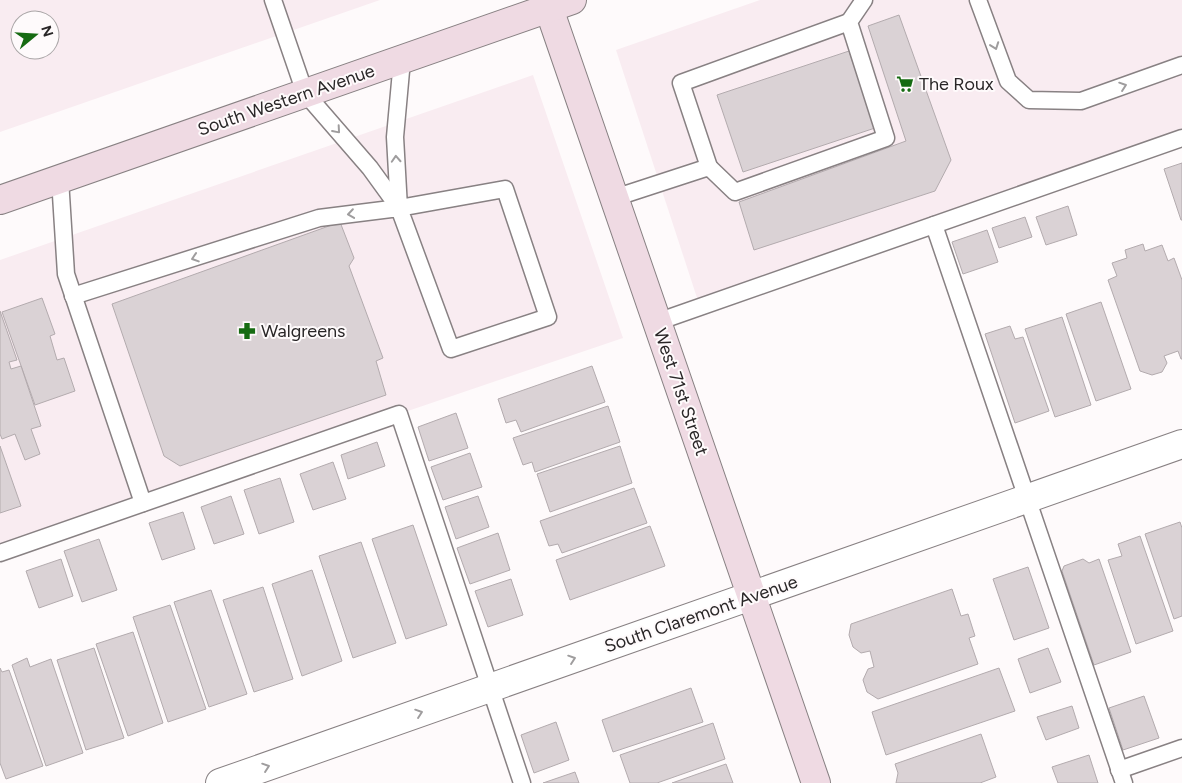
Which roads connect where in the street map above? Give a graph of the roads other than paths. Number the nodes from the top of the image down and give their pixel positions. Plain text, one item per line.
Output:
1 (273, 0) edge
2 (864, 0) edge
3 (978, 0) edge
4 (555, 3) edge
5 (849, 22) junction
6 (402, 60) junction
7 (1182, 65) edge
8 (305, 93) junction
9 (1182, 138) edge
10 (709, 167) junction
11 (60, 179) junction
12 (614, 198) junction
13 (0, 200) edge
14 (399, 208) junction
15 (934, 225) junction
16 (73, 296) junction
17 (656, 322) junction
18 (1182, 444) edge
19 (1027, 498) junction
20 (143, 503) junction
21 (0, 553) edge
22 (752, 596) junction
23 (490, 688) junction
24 (1182, 748) edge
25 (1122, 776) edge
26 (220, 783) edge
27 (522, 783) edge
28 (816, 783) edge

1 - 8 lane
2 - 5 lane
3 -> 7 lane
4 - 6 main road, South Western Avenue
4 - 12 main road, West 71st Street
5 - 10 lane
5 - 10 lane
6 - 8 main road, South Western Avenue
14 -> 6 lane
8 - 11 main road, South Western Avenue
8 -> 14 lane
9 - 15 lane
10 - 12 lane
11 - 13 main road, South Western Avenue
11 - 16 lane
12 - 17 main road, West 71st Street
14 - 14 lane
14 -> 16 lane
15 - 17 lane
15 - 19 lane
16 - 20 lane
17 - 22 main road, West 71st Street
18 - 19 street, South Claremont Avenue
19 - 22 street, South Claremont Avenue
19 - 25 lane
20 - 21 lane
20 - 23 lane
23 -> 22 street, South Claremont Avenue
22 - 28 main road, West 71st Street
26 -> 23 street, South Claremont Avenue
23 - 27 lane
24 - 25 lane

